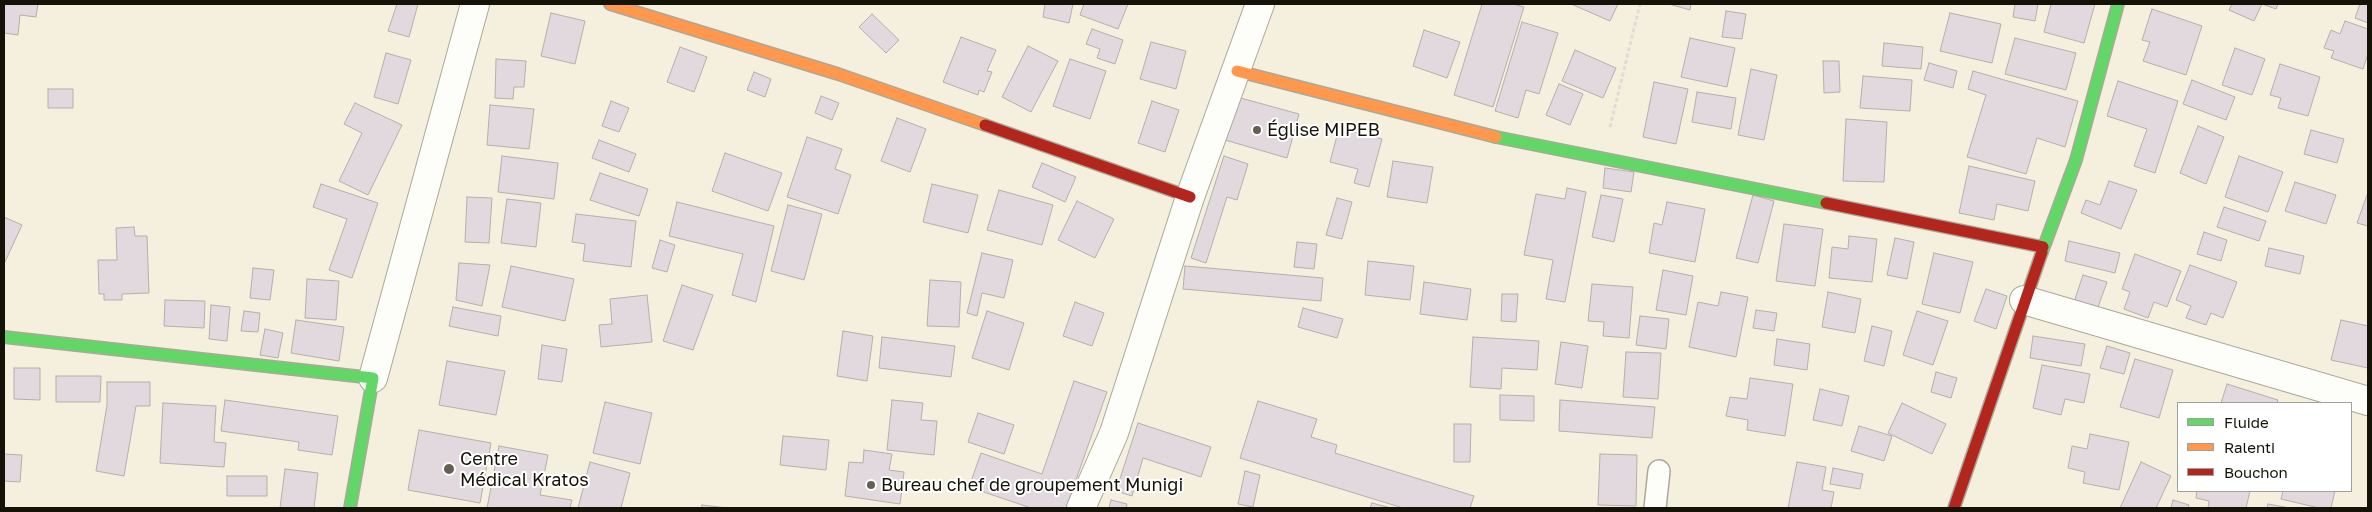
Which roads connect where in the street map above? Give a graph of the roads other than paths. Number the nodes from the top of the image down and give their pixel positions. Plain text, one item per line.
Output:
1 (475, 4) edge
2 (610, 4) edge
3 (1260, 4) edge
4 (2118, 4) edge
5 (1237, 71) junction
6 (1190, 197) junction
7 (2043, 247) junction
8 (2024, 300) junction
9 (4, 337) edge
10 (373, 378) junction
11 (2368, 401) edge
12 (1659, 471) dead end
13 (350, 508) edge
14 (1081, 508) edge
15 (1655, 508) edge
16 (1954, 508) edge

1 - 10 street
2 - 6 street
3 - 5 street
4 - 7 street
5 - 6 street
5 - 7 street
6 - 14 street
7 - 8 street
8 - 11 street
8 - 16 street
9 - 10 street
10 - 13 street
12 - 15 lane

